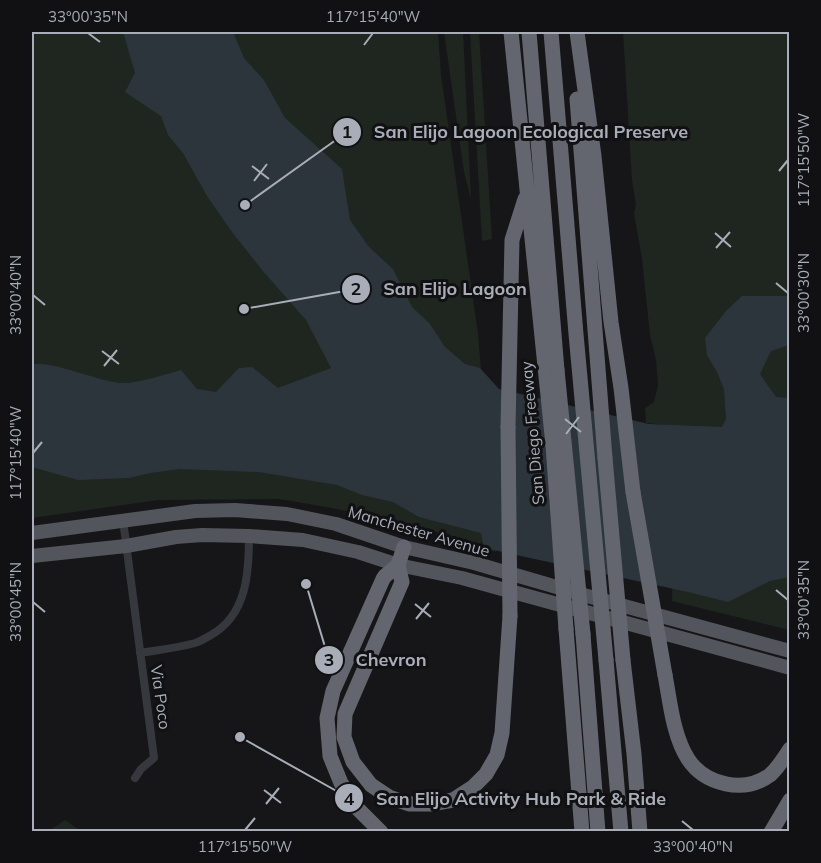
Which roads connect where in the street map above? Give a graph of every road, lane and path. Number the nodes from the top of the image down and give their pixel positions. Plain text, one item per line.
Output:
1 (511, 32) edge
2 (529, 32) edge
3 (551, 32) edge
4 (571, 32) edge
5 (578, 32) edge
6 (526, 193) junction
7 (551, 369) junction
8 (123, 520) junction
9 (32, 533) edge
10 (249, 536) junction
11 (126, 546) junction
12 (404, 547) junction
13 (32, 556) edge
14 (398, 565) junction
15 (789, 651) edge
16 (140, 653) junction
17 (789, 668) edge
18 (789, 749) edge
19 (135, 778) dead end
20 (789, 800) edge
21 (381, 831) edge
22 (582, 831) edge
23 (598, 831) edge
24 (621, 831) edge
25 (640, 831) edge
26 (771, 831) edge

1 - 6 highway, San Diego Freeway
2 - 7 highway
3 - 24 highway, bridge
4 - 25 highway, bridge
5 - 18 highway, bridge
6 - 7 highway, San Diego Freeway
6 - 14 highway, bridge
7 - 22 highway, San Diego Freeway, bridge
7 - 23 highway, bridge
8 - 9 main road, Manchester Avenue
8 - 11 street
8 - 12 main road, Manchester Avenue
10 - 11 main road, Manchester Avenue
10 - 14 main road, Manchester Avenue
10 - 16 street, Via Poco
11 - 13 main road, Manchester Avenue
11 - 16 street
12 - 14 highway
12 - 15 main road, Manchester Avenue
14 - 17 main road, Manchester Avenue
14 - 21 highway
16 - 19 street, Via Poco
20 - 26 highway

